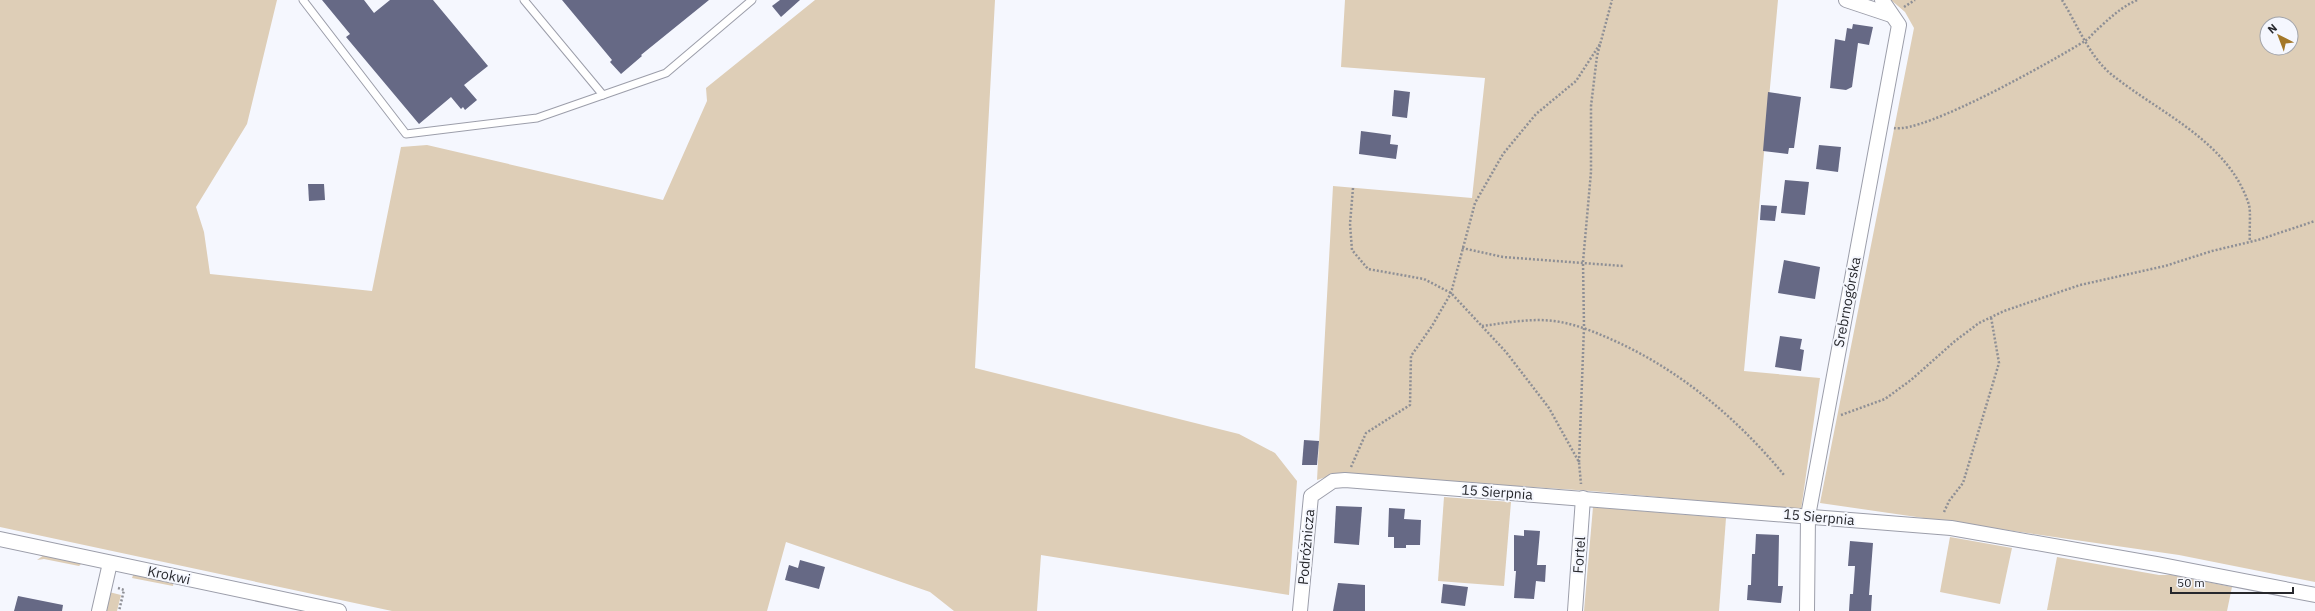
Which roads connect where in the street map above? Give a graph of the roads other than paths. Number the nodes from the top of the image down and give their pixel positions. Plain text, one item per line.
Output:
1 (303, 0) edge
2 (524, 0) edge
3 (752, 0) edge
4 (1846, 0) edge
5 (1882, 0) edge
6 (1892, 15) junction
7 (603, 95) junction
8 (1321, 488) joint
9 (1583, 498) junction
10 (1808, 516) junction
11 (0, 539) edge
12 (110, 563) junction
13 (2315, 595) edge
14 (99, 611) edge
15 (339, 611) edge
16 (1300, 611) edge
17 (1575, 611) edge
18 (1807, 611) edge

1 - 7 lane
2 - 7 lane
3 - 7 lane
4 - 6 street
5 - 6 street, Srebrnogórska
6 - 10 street, Srebrnogórska
8 - 9 street, 15 Sierpnia
8 - 16 street, Podróżnicza
9 - 10 street, 15 Sierpnia
9 - 17 street, Fortel
10 - 13 street, 15 Sierpnia
10 - 18 street, Srebrnogórska
11 - 12 street, Krokwi
12 - 14 street
12 - 15 street, Krokwi

